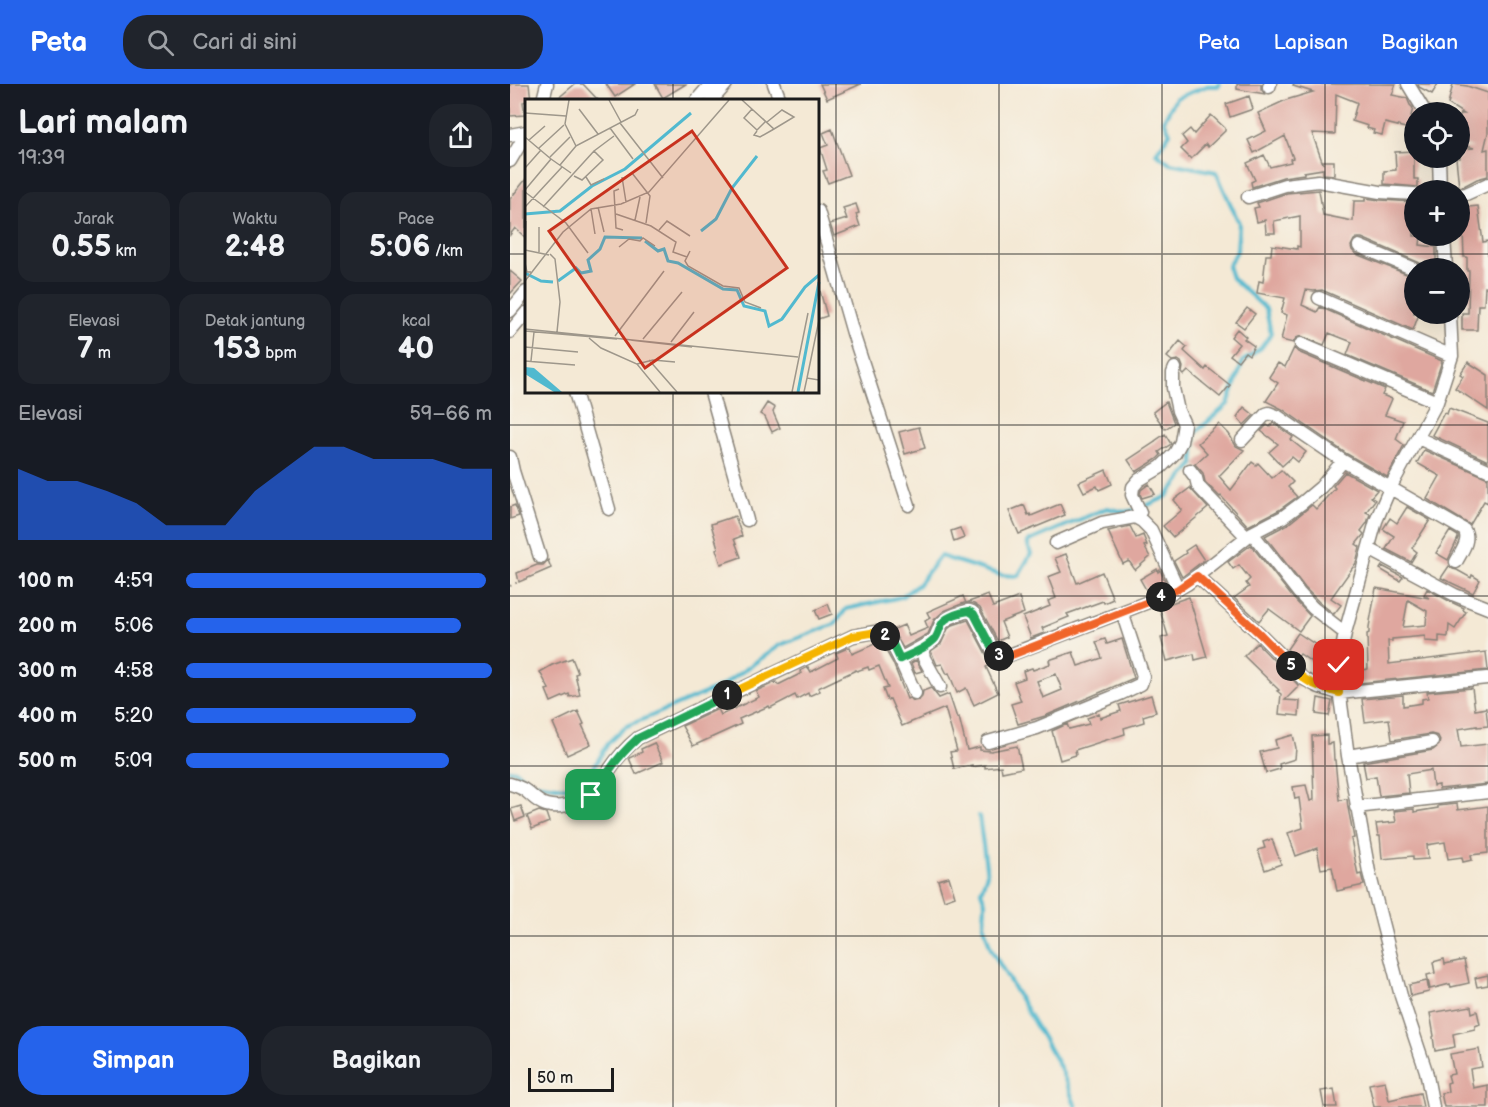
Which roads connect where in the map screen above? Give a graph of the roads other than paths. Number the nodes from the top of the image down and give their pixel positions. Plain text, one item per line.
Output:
1 (547, 84) edge
2 (711, 84) edge
3 (726, 84) edge
4 (774, 84) edge
5 (1408, 84) edge
6 (543, 99) edge
7 (698, 99) edge
8 (713, 99) edge
9 (780, 99) edge
10 (1419, 102) edge
11 (525, 133) edge
12 (510, 135) edge
13 (525, 135) edge
14 (510, 161) edge
15 (1488, 184) edge
16 (1470, 192) edge
17 (1404, 193) edge
18 (1248, 198) dead end
19 (819, 215) edge
20 (1359, 246) dead end
21 (1404, 265) edge
22 (525, 293) edge
23 (1318, 298) dead end
24 (510, 311) edge
25 (525, 314) edge
26 (1450, 324) edge
27 (510, 332) edge
28 (1301, 344) dead end
29 (1452, 356) junction
30 (1175, 368) dead end
31 (575, 393) edge
32 (711, 393) edge
33 (1437, 402) junction
34 (1418, 438) junction
35 (1242, 440) dead end
36 (510, 457) edge
37 (1343, 461) junction
38 (1190, 470) dead end
39 (1488, 470) edge
40 (1390, 488) junction
41 (909, 506) dead end
42 (609, 509) dead end
43 (1137, 514) junction
44 (747, 520) dead end
45 (1249, 535) junction
46 (1056, 543) dead end
47 (1369, 549) junction
48 (540, 557) dead end
49 (1456, 562) dead end
50 (1197, 576) junction
51 (1178, 589) junction
52 (1488, 608) edge
53 (1122, 612) junction
54 (1345, 633) junction
55 (922, 648) junction
56 (900, 659) junction
57 (1487, 678) edge
58 (940, 687) dead end
59 (915, 693) dead end
60 (1339, 693) junction
61 (1432, 741) dead end
62 (988, 742) dead end
63 (1348, 756) junction
64 (510, 784) edge
65 (1488, 792) edge
66 (1356, 807) junction
67 (1433, 1107) edge

1 - 6 street
2 - 7 street
3 - 8 street
4 - 9 street
5 - 10 street
11 - 12 street
13 - 14 street
15 - 16 street
17 - 18 street
19 - 41 street
20 - 21 street
22 - 24 street
23 - 29 street
25 - 27 street
26 - 29 street
28 - 33 street
29 - 33 street
30 - 43 street
31 - 42 street
32 - 44 street
33 - 34 street
34 - 39 street
34 - 40 street
35 - 37 street
36 - 48 street
37 - 40 street
37 - 45 street
38 - 45 street
40 - 47 street
40 - 49 street
43 - 46 street
43 - 51 street
45 - 50 street
45 - 54 street
47 - 52 street
47 - 54 street
50 - 51 street
50 - 60 street
51 - 53 street
53 - 55 street
53 - 62 street
54 - 60 street
55 - 56 street
55 - 58 street
56 - 59 street
56 - 64 street
57 - 60 street
60 - 63 street
61 - 63 street
63 - 66 street
65 - 66 street
66 - 67 street

